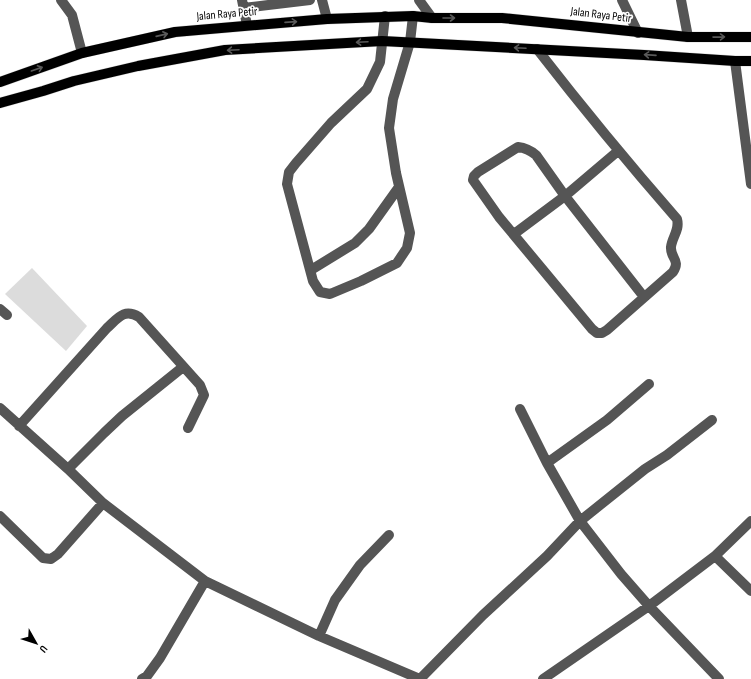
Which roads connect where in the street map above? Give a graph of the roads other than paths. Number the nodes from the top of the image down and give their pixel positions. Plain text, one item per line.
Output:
1 (61, 0) edge
2 (310, 0) edge
3 (322, 0) edge
4 (419, 0) edge
5 (622, 0) edge
6 (681, 0) edge
7 (243, 4) edge
8 (385, 16) junction
9 (413, 16) junction
10 (432, 18) junction
11 (327, 19) junction
12 (247, 25) junction
13 (638, 33) junction
14 (751, 36) edge
15 (688, 37) junction
16 (382, 41) junction
17 (410, 42) junction
18 (537, 49) junction
19 (82, 54) junction
20 (736, 61) junction
21 (751, 61) edge
22 (0, 82) edge
23 (0, 103) edge
24 (618, 152) junction
25 (751, 184) edge
26 (399, 187) junction
27 (565, 196) junction
28 (514, 234) junction
29 (311, 270) junction
30 (644, 297) junction
31 (183, 367) junction
32 (650, 384) dead end
33 (0, 408) edge
34 (520, 409) dead end
35 (712, 420) dead end
36 (19, 426) junction
37 (188, 428) dead end
38 (547, 463) junction
39 (68, 470) junction
40 (103, 503) junction
41 (0, 516) edge
42 (580, 521) junction
43 (751, 521) edge
44 (390, 535) dead end
45 (715, 556) junction
46 (205, 581) junction
47 (751, 591) edge
48 (649, 606) junction
49 (319, 636) junction
50 (142, 679) edge
51 (421, 679) edge
52 (544, 679) edge
53 (719, 679) edge

1 - 19 street
2 - 7 street
3 - 11 street
4 - 10 street
5 - 13 street
6 - 15 street
7 - 12 street
8 - 9 main road, Jalan Raya Petir
8 - 11 main road, Jalan Raya Petir
8 - 16 street
9 - 10 main road, Jalan Raya Petir
9 - 17 street
10 -> 13 main road, Jalan Raya Petir
12 -> 11 main road, Jalan Raya Petir
19 -> 12 main road, Jalan Raya Petir
13 - 15 main road, Jalan Raya Petir
15 -> 14 main road, Jalan Raya Petir
16 - 17 main road
16 -> 23 main road
16 - 29 street
18 -> 17 main road
17 - 26 street
20 -> 18 main road
18 - 24 street
22 -> 19 main road, Jalan Raya Petir
20 - 21 main road
20 - 25 street
24 - 27 street
24 - 30 street
26 - 29 street
26 - 29 street
27 - 28 street
27 - 28 street
27 - 30 street
28 - 30 street
31 - 36 street
31 - 37 street
31 - 39 street
32 - 38 street
33 - 36 street
34 - 38 street
35 - 42 street
36 - 39 street
38 - 42 street
39 - 40 street
40 - 41 street
40 - 46 street
42 - 48 street
42 - 51 street
43 - 45 street
44 - 49 street
45 - 47 street
45 - 48 street
46 - 49 street
46 - 50 street
48 - 52 street
48 - 53 street
49 - 51 street

